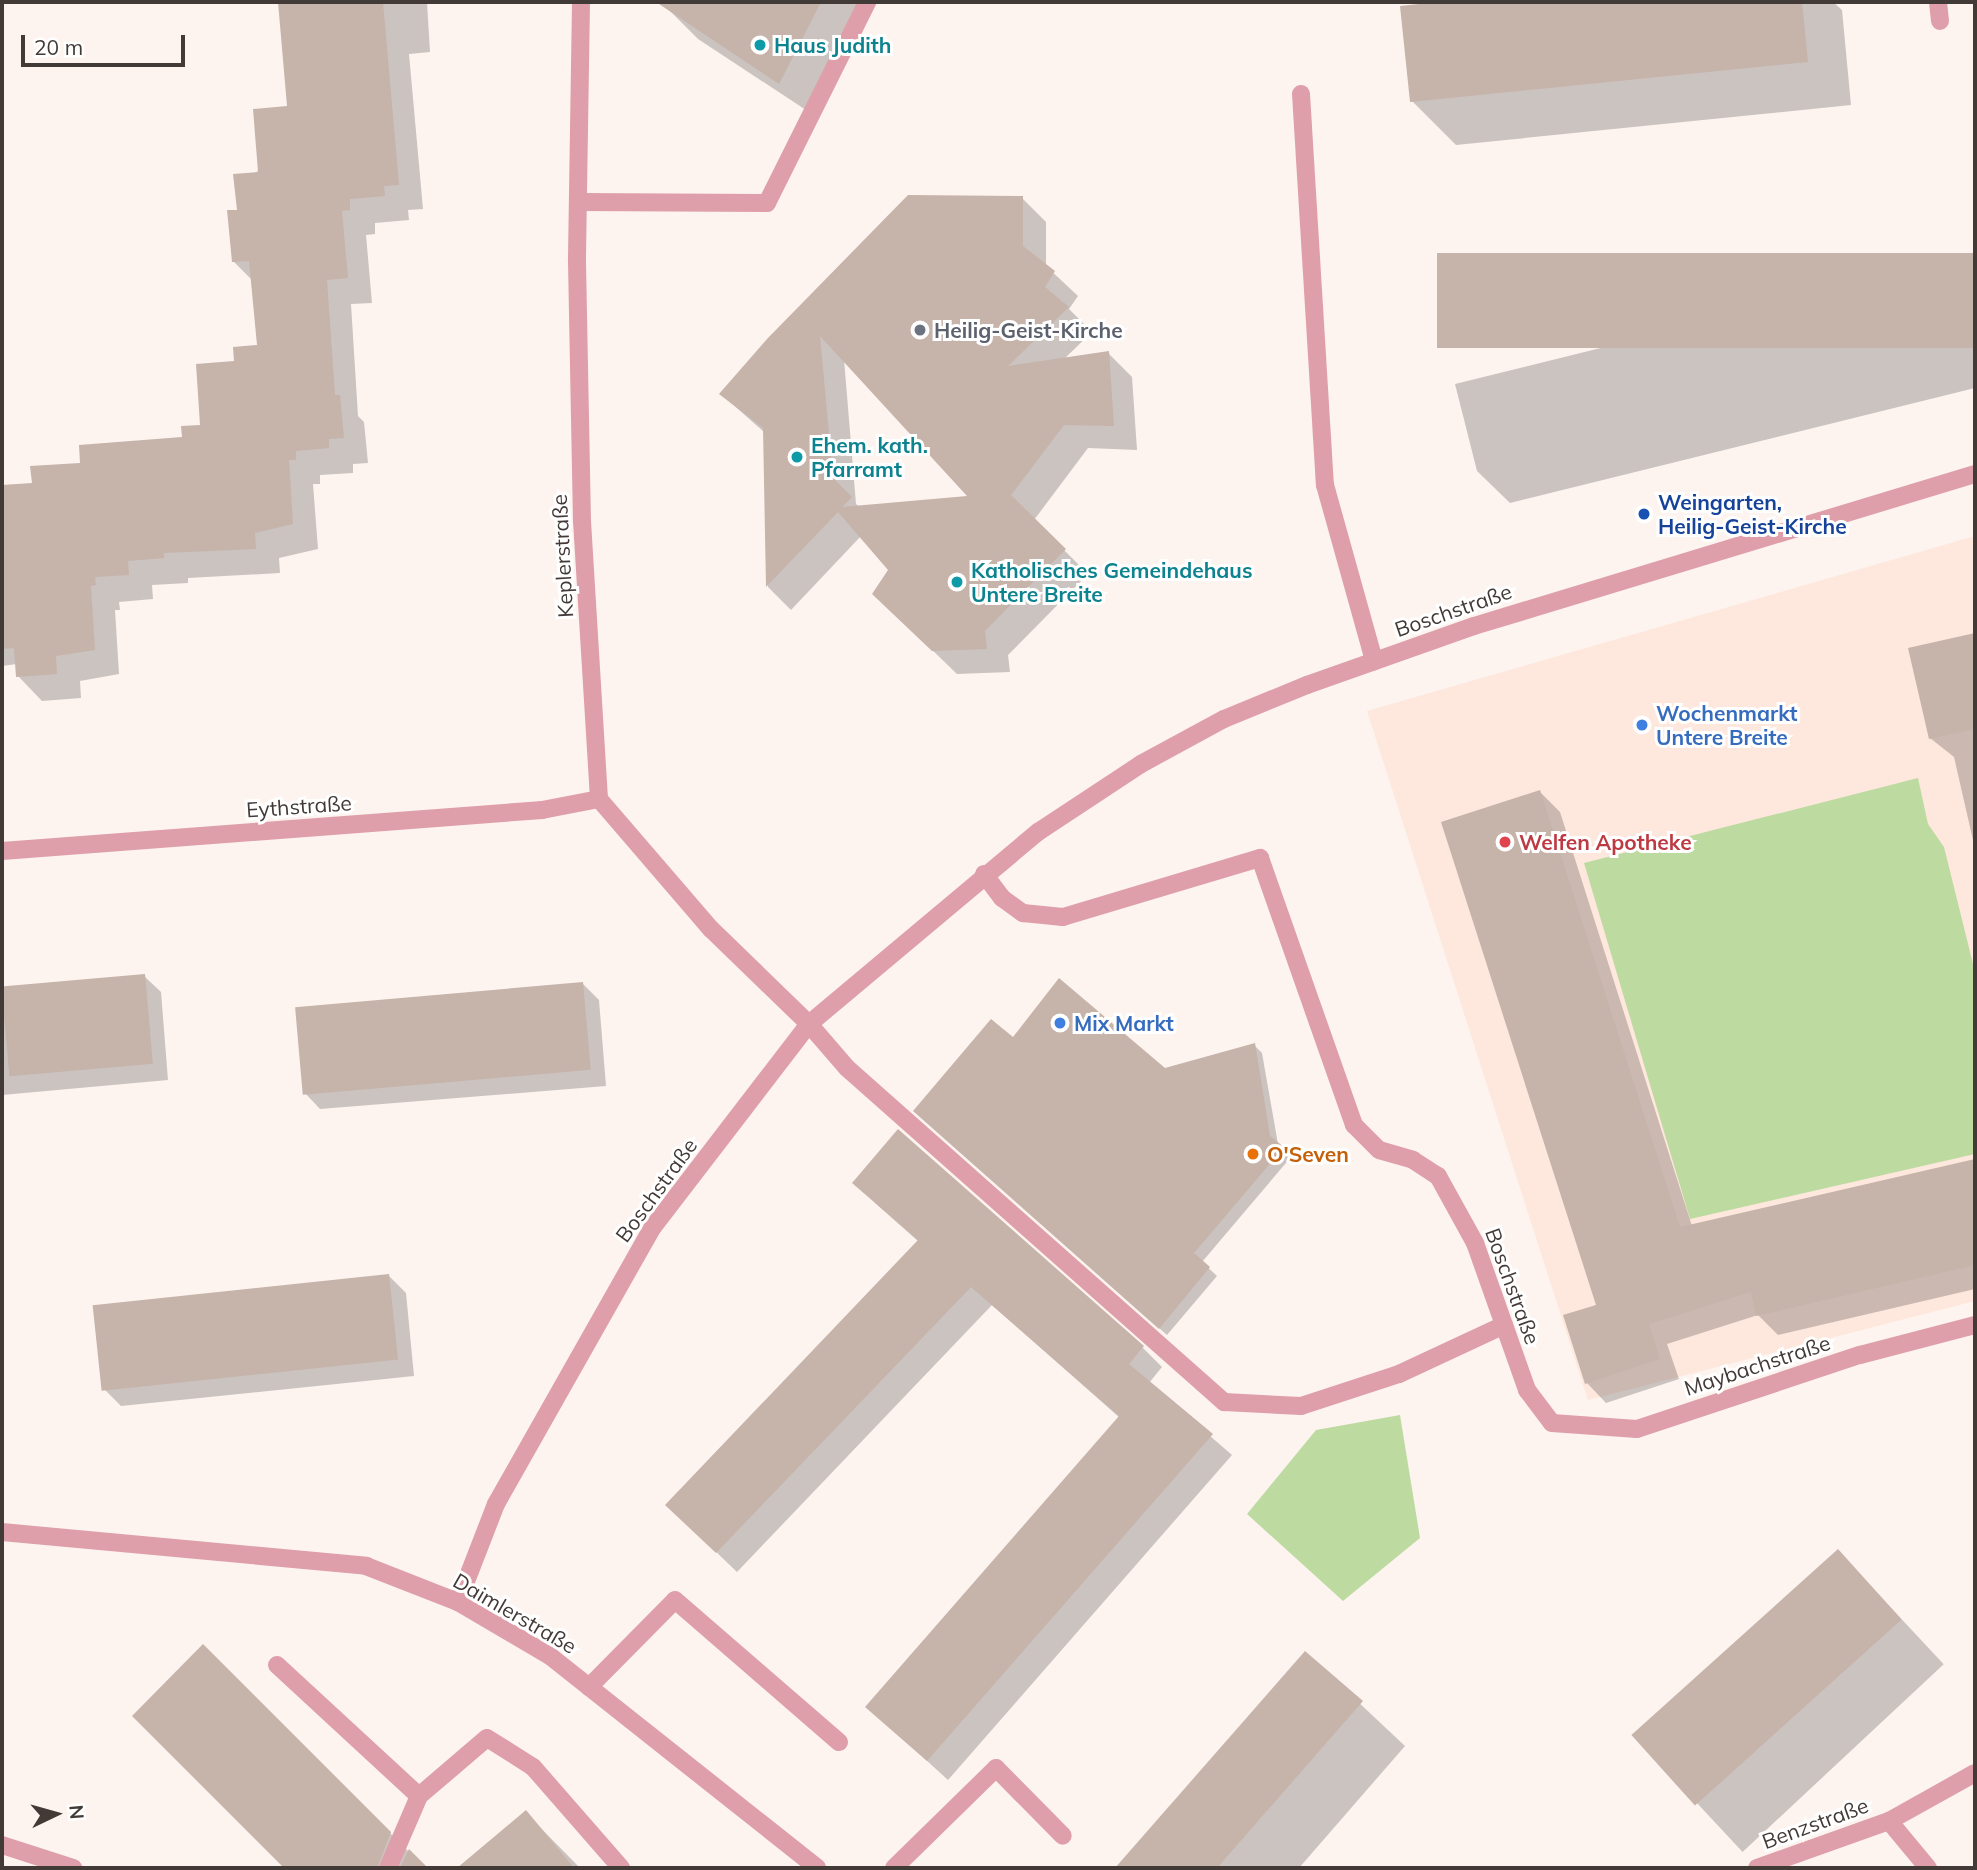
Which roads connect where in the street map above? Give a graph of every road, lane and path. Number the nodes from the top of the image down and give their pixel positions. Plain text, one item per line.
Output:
1 (582, 2) edge
2 (867, 2) edge
3 (1938, 2) edge
4 (1940, 21) dead end
5 (1301, 94) dead end
6 (578, 202) junction
7 (1975, 474) edge
8 (1374, 661) junction
9 (599, 799) junction
10 (2, 851) edge
11 (984, 874) junction
12 (809, 1024) junction
13 (1504, 1325) junction
14 (1975, 1325) edge
15 (1552, 1423) joint
16 (2, 1532) edge
17 (458, 1602) junction
18 (277, 1665) dead end
19 (589, 1687) junction
20 (839, 1742) dead end
21 (1975, 1773) edge
22 (419, 1796) junction
23 (1889, 1821) junction
24 (1063, 1836) dead end
25 (2, 1844) edge
26 (73, 1868) edge
27 (388, 1868) edge
28 (621, 1868) edge
29 (817, 1868) edge
30 (894, 1868) edge
31 (1757, 1868) edge
32 (1928, 1868) edge

1 - 6 street, Keplerstraße
2 - 6 street
3 - 4 street
5 - 8 street
6 - 9 street, Keplerstraße
7 - 8 street, Boschstraße
8 - 11 street, Boschstraße
9 - 10 street, Eythstraße
9 - 12 street
11 - 12 street, Boschstraße
11 - 13 street, Boschstraße
12 - 13 street
12 - 17 street, Boschstraße
13 - 15 street, Boschstraße
14 - 15 street, Maybachstraße
16 - 17 street, Daimlerstraße
17 - 19 street, Daimlerstraße
18 - 22 street
19 - 20 street
19 - 29 street, Daimlerstraße
21 - 23 street, Benzstraße
22 - 27 street
22 - 28 street
23 - 31 street, Benzstraße
23 - 32 street, Benzstraße
24 - 30 street
25 - 26 street

